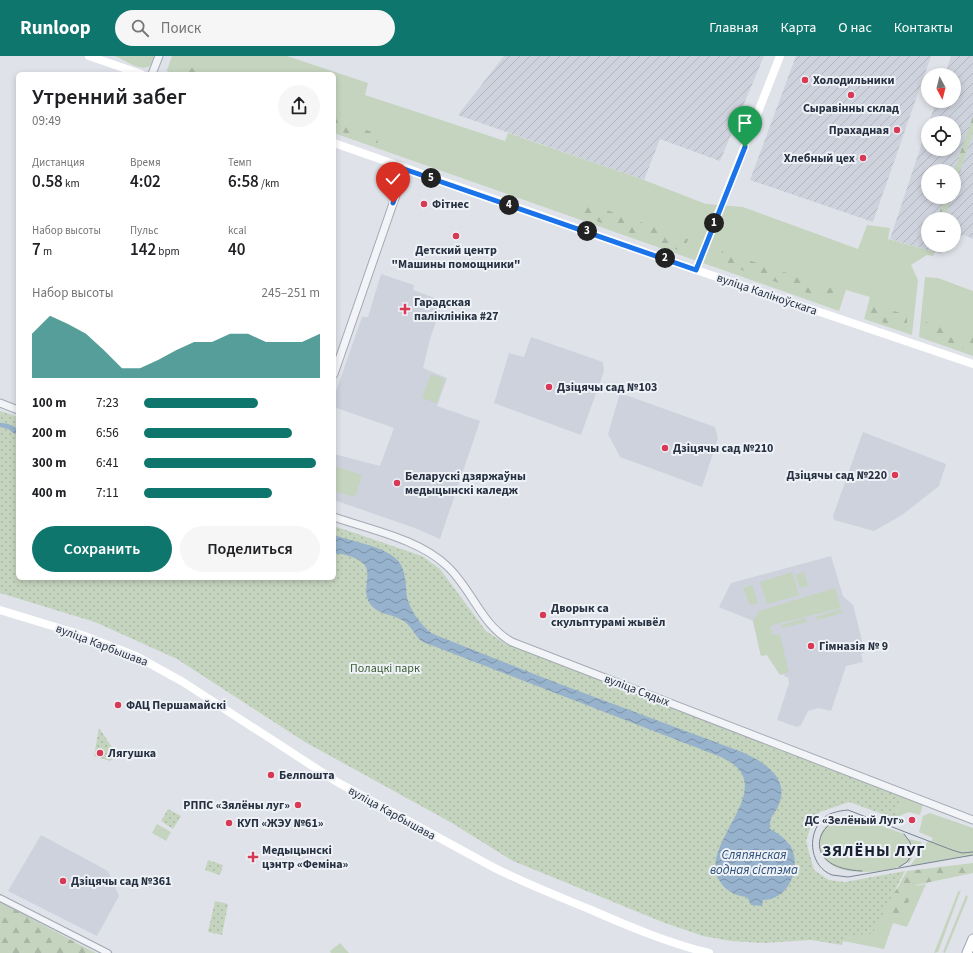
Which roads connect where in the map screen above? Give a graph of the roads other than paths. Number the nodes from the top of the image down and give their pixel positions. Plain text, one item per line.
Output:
1 (89, 56) edge
2 (159, 56) edge
3 (780, 56) edge
4 (135, 72) edge
5 (153, 72) edge
6 (336, 144) edge
7 (404, 169) junction
8 (696, 270) junction
9 (973, 364) edge
10 (336, 368) edge
11 (0, 403) edge
12 (16, 409) edge
13 (336, 518) edge
14 (0, 610) edge
15 (973, 820) edge
16 (0, 898) edge
17 (973, 939) edge
18 (108, 953) edge
19 (709, 953) edge
20 (968, 953) edge

1 - 4 main road
2 - 5 street
3 - 8 main road
6 - 7 main road, вуліца Каліноўскага
7 - 8 main road, вуліца Каліноўскага
7 - 10 street
8 - 9 main road, вуліца Каліноўскага
11 - 12 street
13 - 15 street, вуліца Сядых
14 - 19 main road, вуліца Карбышава
16 - 18 street
17 - 20 main road

